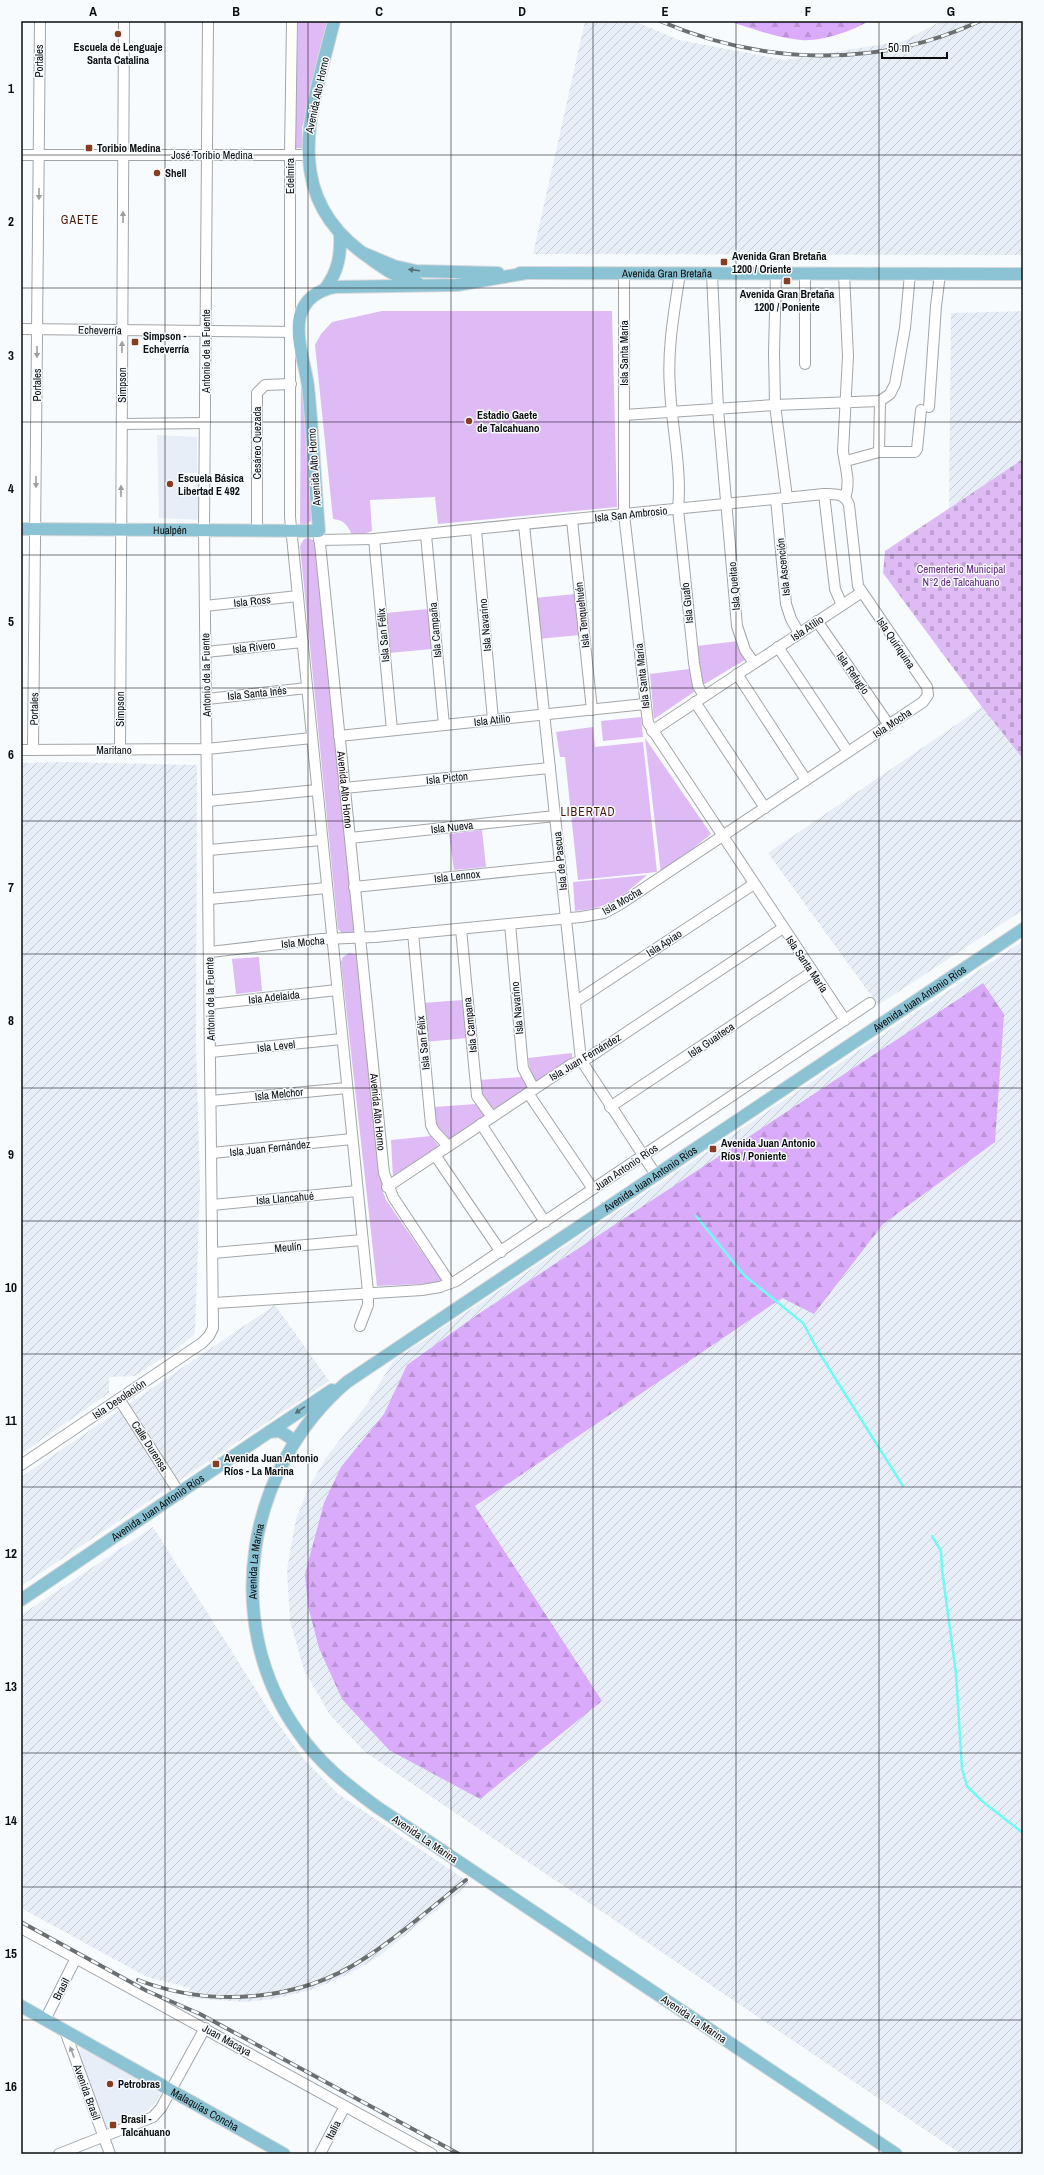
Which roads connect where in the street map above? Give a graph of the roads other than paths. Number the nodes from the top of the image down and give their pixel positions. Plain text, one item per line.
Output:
1 (40, 21) edge
2 (124, 21) edge
3 (208, 21) edge
4 (292, 21) edge
5 (334, 21) edge
6 (21, 155) edge
7 (39, 155) junction
8 (124, 155) junction
9 (207, 155) junction
10 (290, 155) junction
11 (308, 155) junction
12 (340, 234) junction
13 (363, 253) junction
14 (453, 273) junction
15 (527, 273) junction
16 (624, 273) junction
17 (680, 273) junction
18 (712, 273) junction
19 (776, 274) junction
20 (805, 274) junction
21 (844, 274) junction
22 (910, 274) junction
23 (940, 274) junction
24 (1023, 274) edge
25 (417, 283) junction
26 (442, 286) junction
27 (400, 287) junction
28 (325, 289) junction
29 (21, 329) edge
30 (38, 330) junction
31 (122, 330) junction
32 (206, 331) junction
33 (295, 332) junction
34 (805, 364) dead end
35 (291, 384) junction
36 (880, 401) junction
37 (845, 402) junction
38 (775, 406) junction
39 (718, 409) junction
40 (672, 412) junction
41 (624, 415) junction
42 (122, 424) junction
43 (205, 424) junction
44 (879, 452) junction
45 (846, 461) junction
46 (824, 494) junction
47 (787, 498) junction
48 (845, 498) junction
49 (776, 499) junction
50 (727, 504) junction
51 (678, 509) junction
52 (624, 514) junction
53 (572, 520) junction
54 (524, 525) junction
55 (21, 529) edge
56 (36, 529) junction
57 (121, 530) junction
58 (204, 530) junction
59 (476, 530) junction
60 (257, 531) junction
61 (292, 531) junction
62 (319, 535) junction
63 (426, 535) junction
64 (374, 539) junction
65 (862, 592) junction
66 (298, 596) junction
67 (842, 605) junction
68 (205, 606) junction
69 (817, 621) junction
70 (799, 633) junction
71 (303, 642) junction
72 (778, 647) junction
73 (206, 652) junction
74 (754, 663) junction
75 (737, 674) junction
76 (307, 688) junction
77 (928, 695) joint
78 (207, 699) junction
79 (700, 699) junction
80 (645, 704) junction
81 (592, 710) junction
82 (545, 715) junction
83 (493, 720) junction
84 (444, 725) junction
85 (889, 725) junction
86 (392, 730) junction
87 (652, 731) junction
88 (339, 736) junction
89 (312, 738) junction
90 (207, 749) junction
91 (21, 750) edge
92 (33, 750) junction
93 (120, 750) junction
94 (848, 752) junction
95 (550, 768) junction
96 (806, 780) junction
97 (344, 788) junction
98 (317, 790) junction
99 (208, 801) junction
100 (765, 808) junction
101 (555, 816) junction
102 (722, 836) junction
103 (350, 838) junction
104 (322, 840) junction
105 (209, 850) junction
106 (560, 866) junction
107 (754, 884) junction
108 (354, 887) junction
109 (327, 888) junction
110 (209, 899) junction
111 (566, 919) junction
112 (510, 924) junction
113 (783, 928) junction
114 (461, 929) junction
115 (1023, 929) edge
116 (413, 933) junction
117 (360, 938) junction
118 (332, 940) junction
119 (210, 952) junction
120 (812, 972) junction
121 (338, 990) junction
122 (574, 1002) junction
123 (870, 1003) dead end
124 (210, 1004) junction
125 (845, 1020) junction
126 (342, 1039) junction
127 (211, 1052) junction
128 (581, 1060) junction
129 (347, 1088) junction
130 (531, 1091) junction
131 (211, 1101) junction
132 (610, 1107) junction
133 (492, 1117) junction
134 (481, 1124) junction
135 (352, 1139) junction
136 (448, 1146) junction
137 (212, 1154) junction
138 (436, 1155) junction
139 (643, 1156) junction
140 (656, 1175) junction
141 (388, 1187) junction
142 (593, 1189) junction
143 (357, 1191) junction
144 (212, 1205) junction
145 (545, 1222) junction
146 (362, 1240) junction
147 (500, 1252) junction
148 (213, 1253) junction
149 (450, 1284) junction
150 (368, 1292) junction
151 (214, 1303) junction
152 (360, 1326) dead end
153 (213, 1328) joint
154 (357, 1375) junction
155 (119, 1399) junction
156 (269, 1432) junction
157 (295, 1441) junction
158 (21, 1465) edge
159 (180, 1494) junction
160 (21, 1600) edge
161 (21, 1928) edge
162 (76, 1958) junction
163 (21, 2006) edge
164 (45, 2020) junction
165 (205, 2028) junction
166 (65, 2031) junction
167 (171, 2090) junction
168 (345, 2106) junction
169 (104, 2137) junction
170 (58, 2154) edge
171 (110, 2154) edge
172 (284, 2154) edge
173 (320, 2154) edge
174 (432, 2154) edge
175 (896, 2154) edge

1 - 7 street, Portales
2 - 8 street, Simpson
3 - 9 street, Antonio de la Fuente
4 - 10 street, Edelmira
5 - 11 main road, Avenida Alto Horno
6 - 7 street, José Toribio Medina
7 - 8 street, José Toribio Medina
7 -> 30 street, Portales
8 - 9 street, José Toribio Medina
31 -> 8 street, Simpson
9 - 10 street, José Toribio Medina
9 - 32 street, Antonio de la Fuente
10 - 11 street, José Toribio Medina
10 - 33 street, Edelmira
11 - 12 main road, Avenida Alto Horno
12 - 13 main road, Avenida Gran Bretaña
12 - 28 main road
14 -> 13 main road, Avenida Gran Bretaña
13 - 25 main road, Avenida Gran Bretaña
14 - 15 main road, Avenida Gran Bretaña
14 - 25 main road
15 - 16 main road, Avenida Gran Bretaña
15 - 26 main road, Avenida Gran Bretaña
16 - 17 main road, Avenida Gran Bretaña
16 - 41 street, Isla Santa María
17 - 18 main road, Avenida Gran Bretaña
17 - 40 street, Isla Guafo
18 - 19 main road, Avenida Gran Bretaña
18 - 39 street, Isla Queitao
19 - 20 main road, Avenida Gran Bretaña
19 - 38 street
20 - 21 main road, Avenida Gran Bretaña
20 - 34 street
21 - 22 main road, Avenida Gran Bretaña
21 - 37 street
22 - 23 main road, Avenida Gran Bretaña
22 - 36 street
23 - 24 main road, Avenida Gran Bretaña
23 - 44 street
25 - 26 main road, Avenida Gran Bretaña
25 - 27 main road, Avenida Gran Bretaña
26 - 27 main road, Avenida Gran Bretaña
27 - 28 main road, Avenida Gran Bretaña
28 - 33 main road, Avenida Alto Horno
29 - 30 street, Echeverría
30 - 31 street, Echeverría
30 -> 56 street, Portales
31 - 32 street, Echeverría
42 -> 31 street, Simpson
32 - 33 street, Echeverría
32 - 43 street, Antonio de la Fuente
33 - 35 street, Avenida Alto Horno
33 - 62 main road, Avenida Alto Horno
35 - 60 street, Cesáreo Quezada
35 - 61 street, Avenida Alto Horno
36 - 37 street
36 - 44 street
37 - 38 street
37 - 45 street
38 - 39 street
38 - 47 street
39 - 40 street
39 - 50 street, Isla Queitao
40 - 41 street
40 - 51 street, Isla Guafo
41 - 52 street, Isla Santa María
42 - 43 street
57 -> 42 street, Simpson
43 - 58 street, Antonio de la Fuente
44 - 45 street
45 - 48 street
46 - 47 street, Isla San Ambrosio
46 - 48 street, Isla San Ambrosio
46 - 67 street
47 - 49 street, Isla San Ambrosio
48 - 65 street
49 - 50 street, Isla San Ambrosio
49 - 70 street, Isla Ascención
50 - 51 street, Isla San Ambrosio
50 - 74 street, Isla Queitao
51 - 52 street, Isla San Ambrosio
51 - 79 street, Isla Guafo
52 - 53 street, Isla San Ambrosio
52 - 80 street, Isla Santa María
53 - 54 street, Isla San Ambrosio
53 - 81 street, Isla Tenquehuén
54 - 59 street, Isla San Ambrosio
54 - 82 street, Isla de Pascua
55 - 56 main road, Hualpén
56 - 57 main road, Hualpén
56 - 92 street, Portales
57 - 58 main road, Hualpén
57 - 93 street, Simpson
58 - 60 main road, Hualpén
58 - 68 street, Antonio de la Fuente
59 - 63 street, Isla San Ambrosio
59 - 83 street, Isla Navarino
60 - 61 main road, Hualpén
61 - 62 main road, Hualpén
61 - 66 street, Avenida Alto Horno
62 - 64 street, Isla San Ambrosio
62 - 88 street, Avenida Alto Horno
63 - 64 street, Isla San Ambrosio
63 - 84 street, Isla Campaña
64 - 86 street, Isla San Félix
65 - 67 street, Isla Atilio
65 - 77 street, Isla Quiriquina
66 - 68 street, Isla Ross
66 - 71 street, Avenida Alto Horno
67 - 69 street, Isla Atilio
68 - 73 street, Antonio de la Fuente
69 - 70 street, Isla Atilio
69 - 85 street, Isla Refugio
70 - 72 street, Isla Atilio
71 - 73 street, Isla Rivero
71 - 76 street, Avenida Alto Horno
72 - 74 street, Isla Atilio
72 - 94 street
73 - 78 street, Antonio de la Fuente
74 - 75 street, Isla Atilio
75 - 79 street, Isla Atilio
75 - 96 street
76 - 78 street, Isla Santa Inés
76 - 89 street, Avenida Alto Horno
77 - 85 street, Isla Mocha
78 - 90 street, Antonio de la Fuente
79 - 87 street, Isla Atilio
79 - 100 street, Isla Guafo
80 - 81 street, Isla Atilio
80 - 87 street, Isla Santa María
81 - 82 street, Isla Atilio
82 - 83 street, Isla Atilio
82 - 95 street, Isla de Pascua
83 - 84 street, Isla Atilio
84 - 86 street, Isla Atilio
85 - 94 street, Isla Mocha
86 - 88 street, Isla Atilio
87 - 102 street, Isla Santa María
88 - 97 street, Avenida Alto Horno
89 - 90 street
89 - 98 street, Avenida Alto Horno
90 - 93 street, Maritano
90 - 99 street, Antonio de la Fuente
91 - 92 street, Maritano
92 - 93 street, Maritano
94 - 96 street, Isla Mocha
95 - 97 street, Isla Picton
95 - 101 street, Isla de Pascua
96 - 100 street, Isla Mocha
97 - 103 street, Avenida Alto Horno
98 - 99 street
98 - 104 street, Avenida Alto Horno
99 - 105 street, Antonio de la Fuente
100 - 102 street, Isla Mocha
101 - 103 street, Isla Nueva
101 - 106 street, Isla de Pascua
102 - 107 street, Isla Santa María
102 - 111 street, Isla Mocha
103 - 108 street, Avenida Alto Horno
104 - 105 street
104 - 109 street, Avenida Alto Horno
105 - 110 street, Antonio de la Fuente
106 - 108 street, Isla Lennox
106 - 111 street, Isla de Pascua
107 - 113 street, Isla Santa María
107 - 122 street, Isla Apiao
108 - 117 street, Avenida Alto Horno
109 - 110 street
109 - 118 street, Avenida Alto Horno
110 - 119 street, Antonio de la Fuente
111 - 112 street, Isla Mocha
111 - 122 street, Isla de Pascua
112 - 114 street, Isla Mocha
112 - 130 street, Isla Navarino
113 - 120 street, Isla Santa María
113 - 128 street, Isla Juan Fernández
114 - 116 street, Isla Mocha
114 - 133 street, Isla Campana
115 - 140 main road, Avenida Juan Antonio Ríos
116 - 117 street, Isla Mocha
116 - 136 street, Isla San Félix
117 - 118 street, Isla Mocha
117 - 141 street, Avenida Alto Horno
118 - 119 street, Isla Mocha
118 - 121 street, Avenida Alto Horno
119 - 124 street, Antonio de la Fuente
120 - 125 street, Isla Santa María
120 - 132 street, Isla Guaiteca
121 - 124 street, Isla Adelaida
121 - 126 street, Avenida Alto Horno
122 - 128 street, Isla de Pascua
123 - 125 street, Juan Antonio Ríos
124 - 127 street, Antonio de la Fuente
125 - 139 street, Juan Antonio Ríos
126 - 127 street, Isla Level
126 - 129 street, Avenida Alto Horno
127 - 131 street, Antonio de la Fuente
128 - 130 street, Isla Juan Fernández
128 - 132 street, Isla de Pascua
129 - 131 street, Isla Melchor
129 - 135 street, Avenida Alto Horno
130 - 133 street, Isla Juan Fernández
130 - 142 street, Isla Navarino
131 - 137 street, Antonio de la Fuente
132 - 139 street, Isla de Pascua
133 - 134 street, Isla Juan Fernández
134 - 136 street, Isla Juan Fernández
134 - 145 street
135 - 137 street, Isla Juan Fernández
135 - 143 street, Avenida Alto Horno
136 - 138 street, Isla Juan Fernández
137 - 144 street, Antonio de la Fuente
138 - 141 street, Isla Juan Fernández
138 - 147 street
139 - 140 street, Isla de Pascua
139 - 142 street, Juan Antonio Ríos
140 - 154 main road, Avenida Juan Antonio Ríos
141 - 149 street, Avenida Alto Horno
142 - 145 street, Juan Antonio Ríos
143 - 144 street, Isla Llancahué
143 - 146 street, Avenida Alto Horno
144 - 148 street, Antonio de la Fuente
145 - 147 street, Juan Antonio Ríos
146 - 148 street, Meulín
146 - 150 street, Avenida Alto Horno
147 - 149 street, Juan Antonio Ríos
148 - 151 street, Antonio de la Fuente
149 - 150 street, Juan Antonio Ríos
150 - 151 street
150 - 152 street, Avenida Alto Horno
151 - 153 street, Antonio de la Fuente
153 - 155 street, Isla Desolación
154 -> 156 main road, Avenida Juan Antonio Ríos
154 - 157 main road, Avenida La Marina
155 - 158 street, Isla Desolación
155 - 159 street, Calle Durensa
156 - 157 main road
156 - 159 main road, Avenida Juan Antonio Ríos
157 - 175 main road, Avenida La Marina
159 - 160 main road, Avenida Juan Antonio Ríos
161 - 162 street, Juan Macaya
162 - 164 street, Brasil
162 - 165 street, Juan Macaya
163 - 164 main road, Malaquías Concha
164 - 166 main road, Malaquías Concha
165 - 167 street
165 - 168 street, Juan Macaya
166 - 167 main road, Malaquías Concha
169 -> 166 street, Avenida Brasil
167 - 169 street
167 - 172 main road, Malaquías Concha
168 - 173 street, Italia
168 - 174 street, Juan Macaya
169 - 170 street
169 - 171 street, Avenida Brasil

